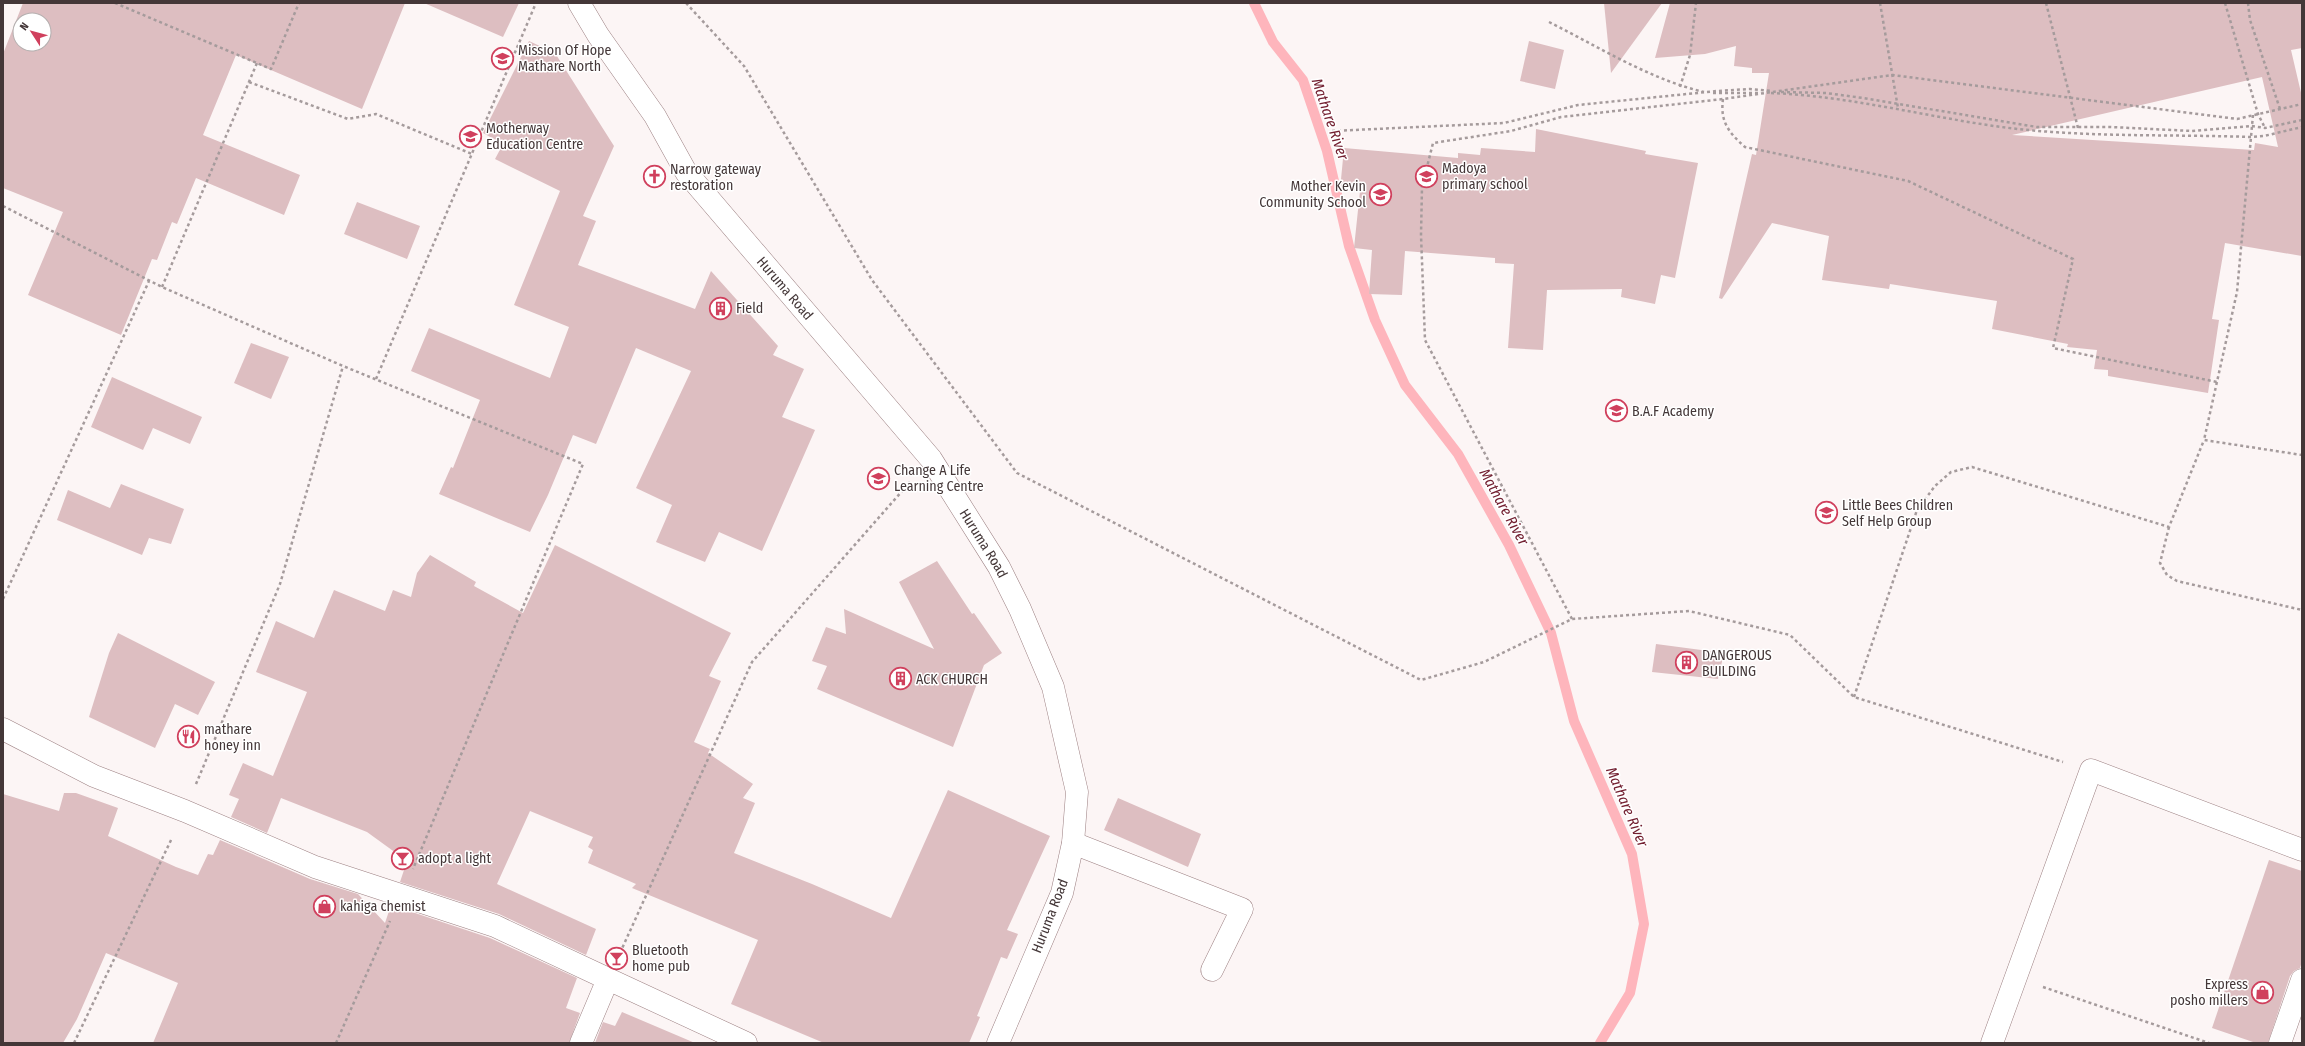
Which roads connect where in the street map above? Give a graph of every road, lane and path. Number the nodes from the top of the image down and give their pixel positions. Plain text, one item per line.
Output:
1 (115, 3) edge
2 (299, 3) edge
3 (536, 3) edge
4 (579, 3) edge
5 (686, 3) edge
6 (1696, 3) edge
7 (1880, 3) edge
8 (2046, 3) edge
9 (2225, 3) edge
10 (2248, 3) edge
11 (1549, 22) dead end
12 (257, 63) junction
13 (1892, 75) junction
14 (249, 82) junction
15 (1680, 87) junction
16 (1776, 91) junction
17 (1706, 93) junction
18 (1765, 93) junction
19 (2070, 98) junction
20 (1723, 99) junction
21 (1897, 103) junction
22 (2302, 104) edge
23 (1898, 108) junction
24 (2280, 109) junction
25 (2258, 114) junction
26 (2253, 115) junction
27 (2302, 120) edge
28 (2252, 126) junction
29 (2302, 127) edge
30 (2078, 128) junction
31 (2265, 128) junction
32 (1332, 131) dead end
33 (2251, 137) junction
34 (472, 154) junction
35 (3, 206) edge
36 (149, 281) junction
37 (162, 287) junction
38 (343, 366) junction
39 (376, 379) junction
40 (2217, 382) junction
41 (2204, 440) junction
42 (2302, 455) edge
43 (931, 458) junction
44 (2169, 527) junction
45 (3, 599) edge
46 (2302, 610) edge
47 (1571, 619) junction
48 (1854, 697) junction
49 (3, 729) edge
50 (2091, 770) junction
51 (185, 811) junction
52 (1073, 843) junction
53 (2302, 850) edge
54 (402, 895) junction
55 (1212, 970) dead end
56 (2014, 978) junction
57 (608, 979) junction
58 (2302, 980) edge
59 (74, 1043) edge
60 (336, 1043) edge
61 (581, 1043) edge
62 (746, 1043) edge
63 (998, 1043) edge
64 (1992, 1043) edge
65 (2209, 1043) edge
66 (2280, 1043) edge

1 - 12 path
2 - 12 path
3 - 34 path
4 - 43 street, Huruma Road
5 - 47 path
6 - 15 path
7 - 13 path
8 - 19 path
9 - 25 path
10 - 24 path
11 - 15 path
12 - 14 path
13 - 16 path
13 - 19 path
13 - 21 path
14 - 34 path
14 - 37 path
15 - 17 path
16 - 17 path
16 - 18 path
16 - 21 path
17 - 18 path
17 - 32 path
18 - 20 path
18 - 23 path
19 - 26 path
19 - 30 path
20 - 40 path
20 - 47 path
21 - 23 path
21 - 30 path
22 - 24 path
23 - 33 path
24 - 25 path
25 - 26 path
25 - 31 path
26 - 28 path
27 - 31 path
28 - 30 path
28 - 31 path
28 - 33 path
29 - 33 path
33 - 40 path
34 - 39 path
35 - 36 path
36 - 37 path
36 - 45 path
37 - 38 path
38 - 39 path
38 - 51 path
39 - 54 path
40 - 41 path
41 - 42 path
41 - 44 path
43 - 52 street, Huruma Road
43 - 57 path
44 - 46 path
44 - 48 path
47 - 48 path
48 - 50 path
49 - 51 street
50 - 53 street
50 - 56 street
51 - 54 street
51 - 59 path
52 - 55 street
52 - 63 street, Huruma Road
54 - 57 street
54 - 60 path
56 - 64 street
56 - 65 path
57 - 61 street
57 - 62 street
58 - 66 street

